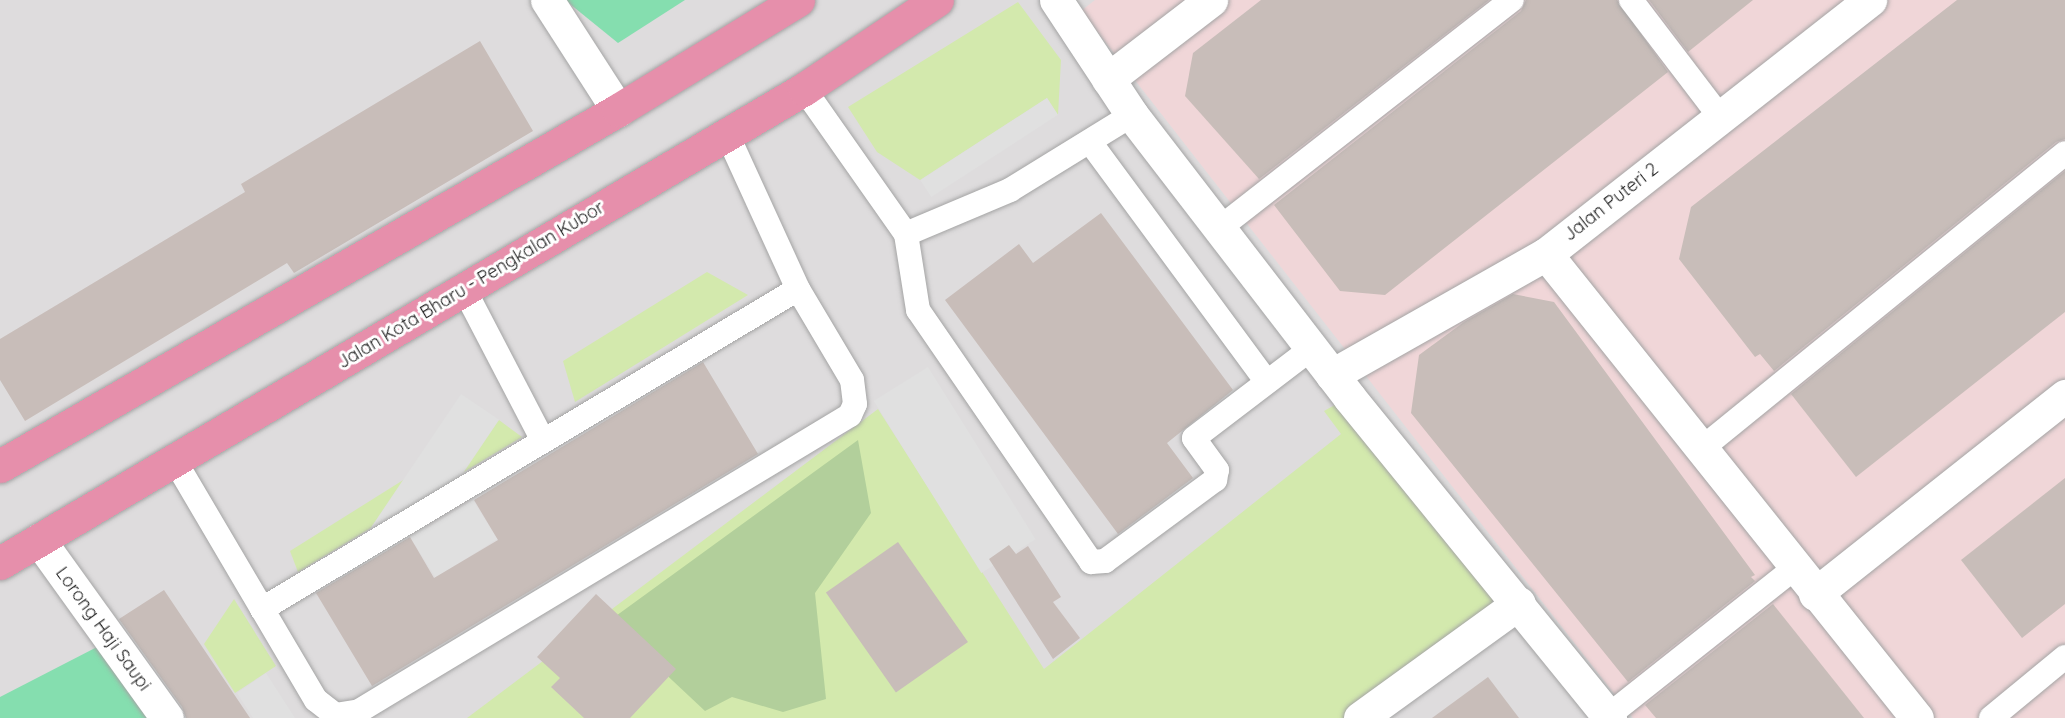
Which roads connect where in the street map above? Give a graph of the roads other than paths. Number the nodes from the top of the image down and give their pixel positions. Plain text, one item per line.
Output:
1 (547, 0) edge
2 (798, 0) edge
3 (937, 0) edge
4 (1056, 0) edge
5 (1211, 0) edge
6 (1512, 0) edge
7 (1631, 0) edge
8 (1870, 0) edge
9 (1108, 79) junction
10 (804, 89) junction
11 (618, 110) junction
12 (1132, 115) junction
13 (1720, 117) junction
14 (727, 134) junction
15 (1090, 142) junction
16 (2065, 153) edge
17 (1221, 227) junction
18 (906, 234) junction
19 (1546, 254) junction
20 (798, 289) junction
21 (464, 290) junction
22 (1312, 348) junction
23 (1332, 375) junction
24 (1267, 382) junction
25 (2065, 396) edge
26 (543, 441) junction
27 (1701, 449) junction
28 (175, 460) junction
29 (1, 463) edge
30 (39, 540) junction
31 (0, 563) edge
32 (1795, 568) junction
33 (1815, 594) junction
34 (1519, 603) junction
35 (262, 609) junction
36 (2065, 657) edge
37 (1609, 717) edge
38 (167, 718) edge
39 (1360, 718) edge
40 (1917, 718) edge
41 (1991, 718) edge

1 - 11 street
2 - 11 highway
3 - 10 highway, Jalan Kota Bharu - Pengkalan Kubor
4 - 9 street
5 - 9 street
6 - 17 lane
7 - 13 lane
8 - 13 street, Jalan Puteri 2
9 - 12 street
10 - 14 highway, Jalan Kota Bharu - Pengkalan Kubor
10 - 18 lane
11 - 29 highway
12 - 15 lane
12 - 17 street
13 - 19 street, Jalan Puteri 2
14 - 20 lane
14 - 21 highway, Jalan Kota Bharu - Pengkalan Kubor
15 - 18 lane
15 - 24 lane
16 - 27 lane
17 - 22 street
18 - 24 lane
19 - 23 street, Jalan Puteri 2
19 - 27 street
20 - 26 lane
20 - 35 lane
21 - 26 lane
21 - 28 highway, Jalan Kota Bharu - Pengkalan Kubor
22 - 23 street
22 - 24 lane
23 - 34 street
25 - 33 street
26 - 35 lane
27 - 32 street
28 - 30 highway, Jalan Kota Bharu - Pengkalan Kubor
28 - 35 lane
30 - 31 highway, Jalan Kota Bharu - Pengkalan Kubor
30 - 38 street, Lorong Haji Saupi
32 - 33 street
32 - 37 lane
33 - 40 street
34 - 37 street
34 - 39 street
36 - 41 lane

